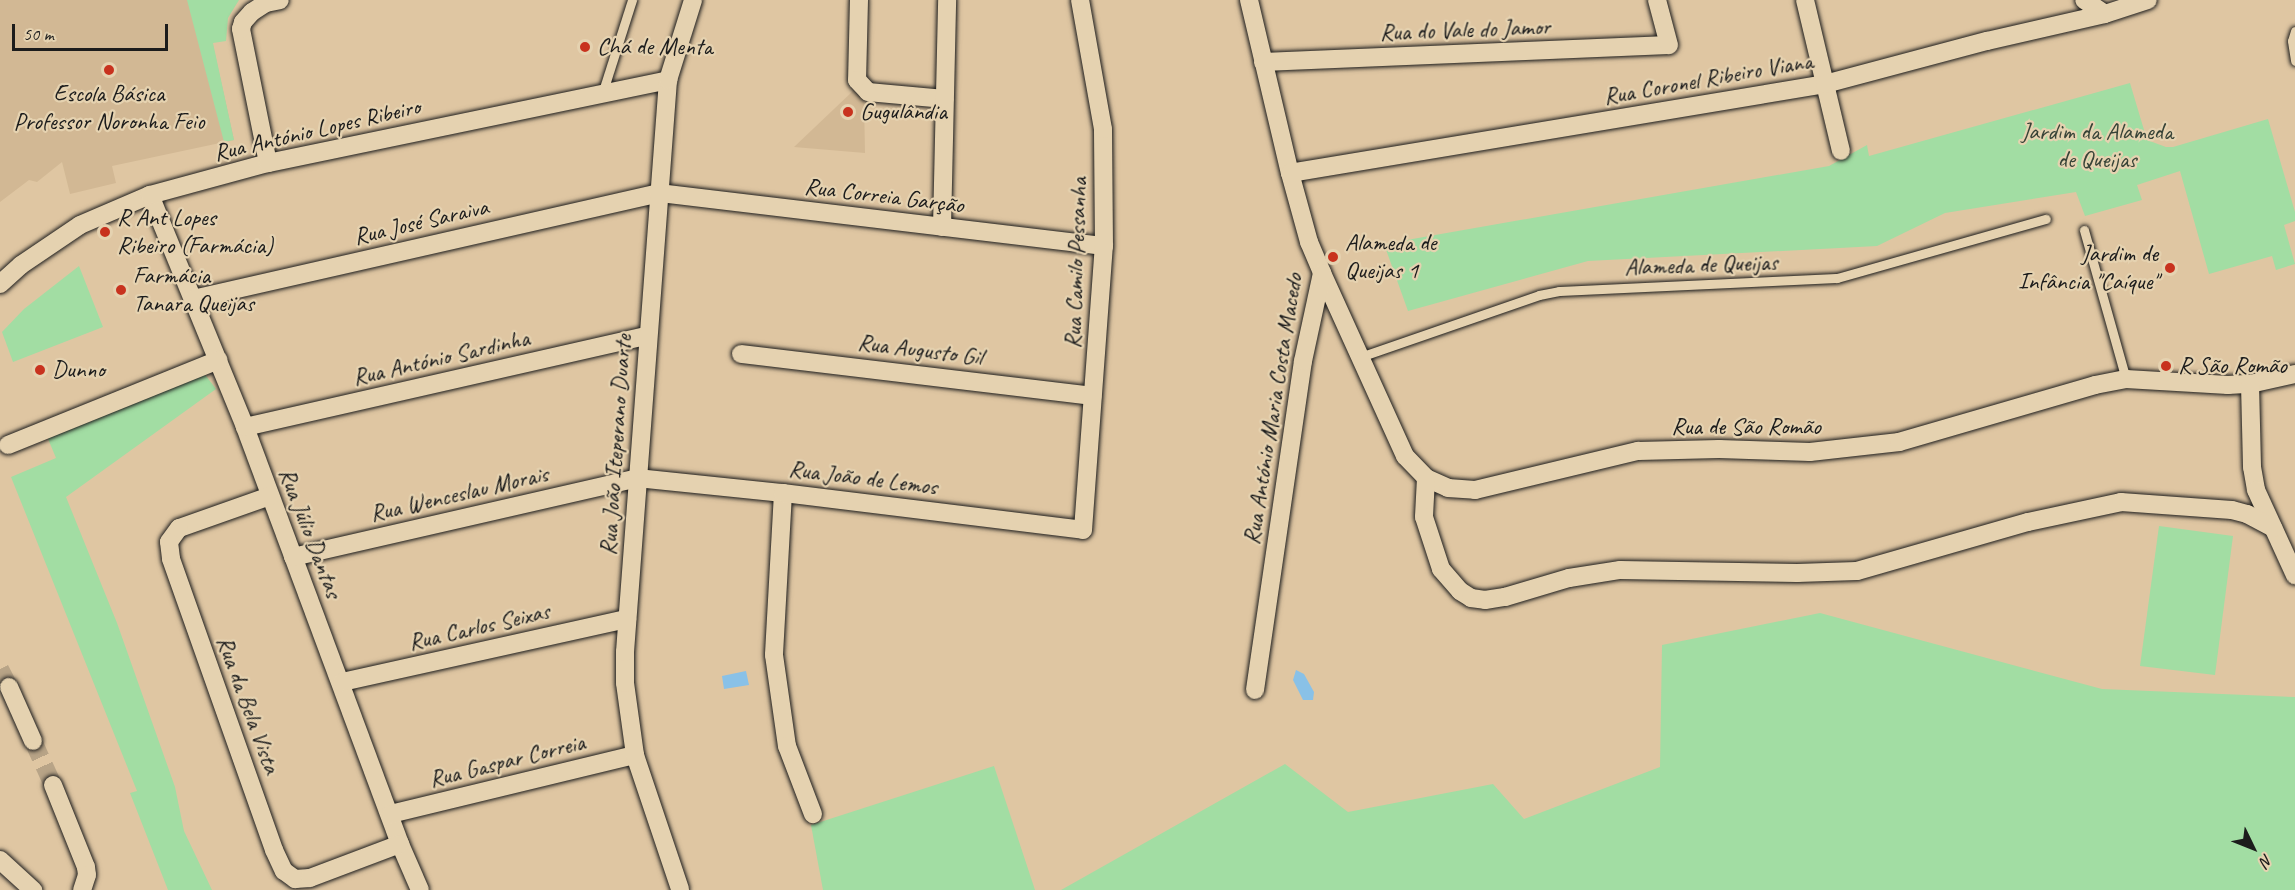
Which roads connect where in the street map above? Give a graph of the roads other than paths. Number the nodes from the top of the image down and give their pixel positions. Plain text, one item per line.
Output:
1 (280, 0) edge
2 (632, 0) edge
3 (693, 0) edge
4 (859, 0) edge
5 (948, 0) edge
6 (1080, 0) edge
7 (1249, 0) edge
8 (1657, 0) edge
9 (1805, 0) edge
10 (2084, 0) edge
11 (2148, 0) edge
12 (2105, 14) junction
13 (2295, 31) edge
14 (2295, 61) edge
15 (1263, 62) junction
16 (668, 80) junction
17 (1825, 84) junction
18 (602, 94) junction
19 (945, 99) junction
20 (1841, 151) dead end
21 (268, 163) junction
22 (1290, 173) junction
23 (659, 193) junction
24 (150, 195) junction
25 (2046, 219) dead end
26 (942, 227) junction
27 (2084, 230) dead end
28 (1104, 246) junction
29 (1322, 273) junction
30 (0, 284) edge
31 (193, 298) junction
32 (647, 336) junction
33 (741, 354) dead end
34 (1360, 357) junction
35 (218, 360) junction
36 (2295, 374) edge
37 (2126, 379) junction
38 (2250, 384) junction
39 (1093, 396) junction
40 (245, 427) junction
41 (8, 445) dead end
42 (637, 478) junction
43 (1426, 478) junction
44 (783, 493) junction
45 (270, 496) junction
46 (2273, 528) junction
47 (1083, 530) joint
48 (293, 557) junction
49 (2295, 574) edge
50 (627, 619) junction
51 (342, 682) junction
52 (9, 687) tunnel mouth
53 (1255, 690) dead end
54 (33, 741) tunnel mouth
55 (635, 755) junction
56 (53, 785) tunnel mouth
57 (391, 814) junction
58 (813, 814) dead end
59 (400, 844) junction
60 (0, 860) edge
61 (680, 889) edge
62 (33, 890) edge
63 (82, 890) edge
64 (420, 890) edge

1 - 21 street
2 - 18 lane
3 - 16 street, Rua João Iteperano Duarte
4 - 19 street
5 - 19 street
6 - 28 street, Rua Camilo Pessanha
7 - 15 street, Rua António Maria Costa Macedo
8 - 15 street, Rua do Vale do Jamor
9 - 17 street
10 - 12 street
11 - 12 street, Rua Coronel Ribeiro Viana
12 - 17 street, Rua Coronel Ribeiro Viana
13 - 14 lane
15 - 22 street, Rua António Maria Costa Macedo
16 - 18 street, Rua António Lopes Ribeiro
16 - 23 street, Rua João Iteperano Duarte
17 - 20 street
17 - 22 street, Rua Coronel Ribeiro Viana
18 - 21 street, Rua António Lopes Ribeiro
19 - 26 street
21 - 24 street, Rua António Lopes Ribeiro
22 - 29 street, Rua António Maria Costa Macedo
23 - 26 street, Rua Correia Garção
23 - 31 street, Rua José Saraiva
23 - 32 street, Rua João Iteperano Duarte
24 - 30 street, Rua António Lopes Ribeiro
24 - 31 street, Rua Júlio Dantas
25 - 34 lane, Alameda de Queijas
26 - 28 street, Rua Correia Garção
27 - 37 lane
28 - 39 street, Rua Camilo Pessanha
29 - 34 street, Rua de São Romão
29 - 53 street, Rua António Maria Costa Macedo
31 - 35 street, Rua Júlio Dantas
32 - 40 street, Rua António Sardinha
32 - 42 street, Rua João Iteperano Duarte
33 - 39 street, Rua Augusto Gil
34 - 43 street, Rua de São Romão
35 - 40 street, Rua Júlio Dantas
35 - 41 street
36 - 38 street, Rua de São Romão
37 - 38 street, Rua de São Romão
37 - 43 street, Rua de São Romão
38 - 46 street
39 - 47 street, Rua Camilo Pessanha
40 - 45 street, Rua Júlio Dantas
42 - 44 street, Rua João de Lemos
42 - 48 street, Rua Wenceslau Morais
42 - 50 street, Rua João Iteperano Duarte
43 - 46 street
44 - 47 street, Rua João de Lemos
44 - 58 street
45 - 48 street, Rua Júlio Dantas
45 - 59 street, Rua da Bela Vista
46 - 49 street
48 - 51 street, Rua Júlio Dantas
50 - 51 street, Rua Carlos Seixas
50 - 55 street, Rua João Iteperano Duarte
51 - 57 street, Rua Júlio Dantas
52 - 54 street
55 - 57 street, Rua Gaspar Correia
55 - 61 street, Rua João Iteperano Duarte
56 - 63 street
57 - 59 street, Rua Júlio Dantas
59 - 64 street, Rua Júlio Dantas
60 - 62 street

